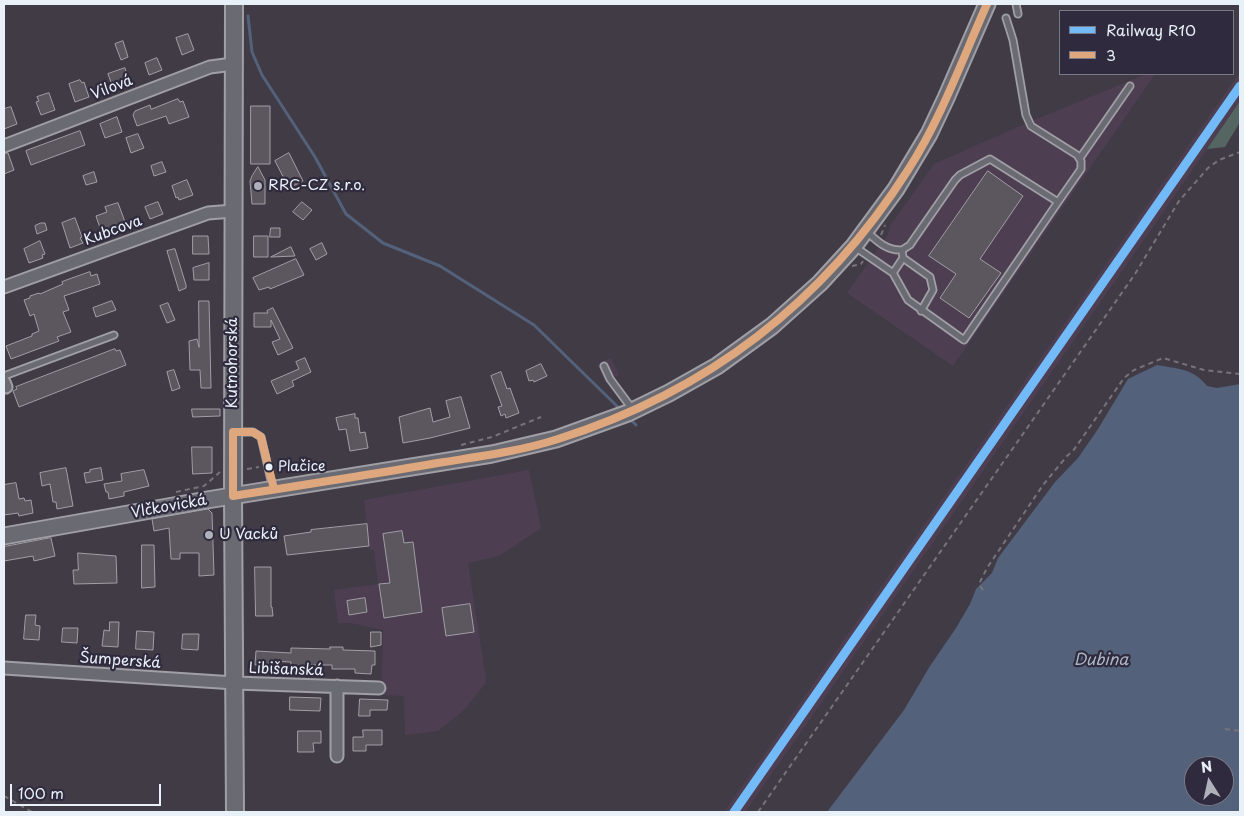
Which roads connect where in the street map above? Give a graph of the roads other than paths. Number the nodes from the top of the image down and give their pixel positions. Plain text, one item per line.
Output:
1 (234, 4) edge
2 (987, 4) edge
3 (1016, 4) edge
4 (1018, 14) dead end
5 (1006, 18) dead end
6 (233, 64) junction
7 (1130, 86) dead end
8 (4, 146) edge
9 (1080, 158) junction
10 (1058, 202) junction
11 (233, 211) junction
12 (866, 231) junction
13 (854, 246) junction
14 (902, 250) junction
15 (903, 258) junction
16 (892, 273) junction
17 (4, 287) edge
18 (921, 311) junction
19 (114, 335) dead end
20 (604, 366) dead end
21 (4, 382) edge
22 (626, 413) junction
23 (233, 432) junction
24 (273, 484) junction
25 (233, 496) junction
26 (4, 536) edge
27 (4, 668) edge
28 (235, 683) junction
29 (337, 686) junction
30 (380, 688) dead end
31 (336, 756) dead end
32 (235, 812) edge

1 - 6 main road, Kutnohorská
2 - 12 street, Vlčkovická
3 - 4 lane
5 - 9 lane
6 - 8 street, Vilová
6 - 11 main road, Kutnohorská
7 - 9 lane
9 - 10 lane
10 - 14 lane
10 - 18 lane
11 - 17 street, Kubcova
11 - 23 main road, Kutnohorská
12 - 13 street, Vlčkovická
12 - 14 lane
13 - 16 lane
13 - 22 street, Vlčkovická
14 - 15 lane
15 - 16 lane
15 - 18 lane
16 - 18 lane
19 - 21 lane
20 - 22 lane
22 - 24 street, Vlčkovická
23 - 24 lane
23 - 25 main road, Kutnohorská
24 - 25 street, Vlčkovická
25 - 26 street, Vlčkovická
25 - 28 main road, Kutnohorská
27 - 28 street, Šumperská
28 - 29 street, Libišanská
28 - 32 main road, Kutnohorská
29 - 30 street, Libišanská
29 - 31 street, Libišanská

